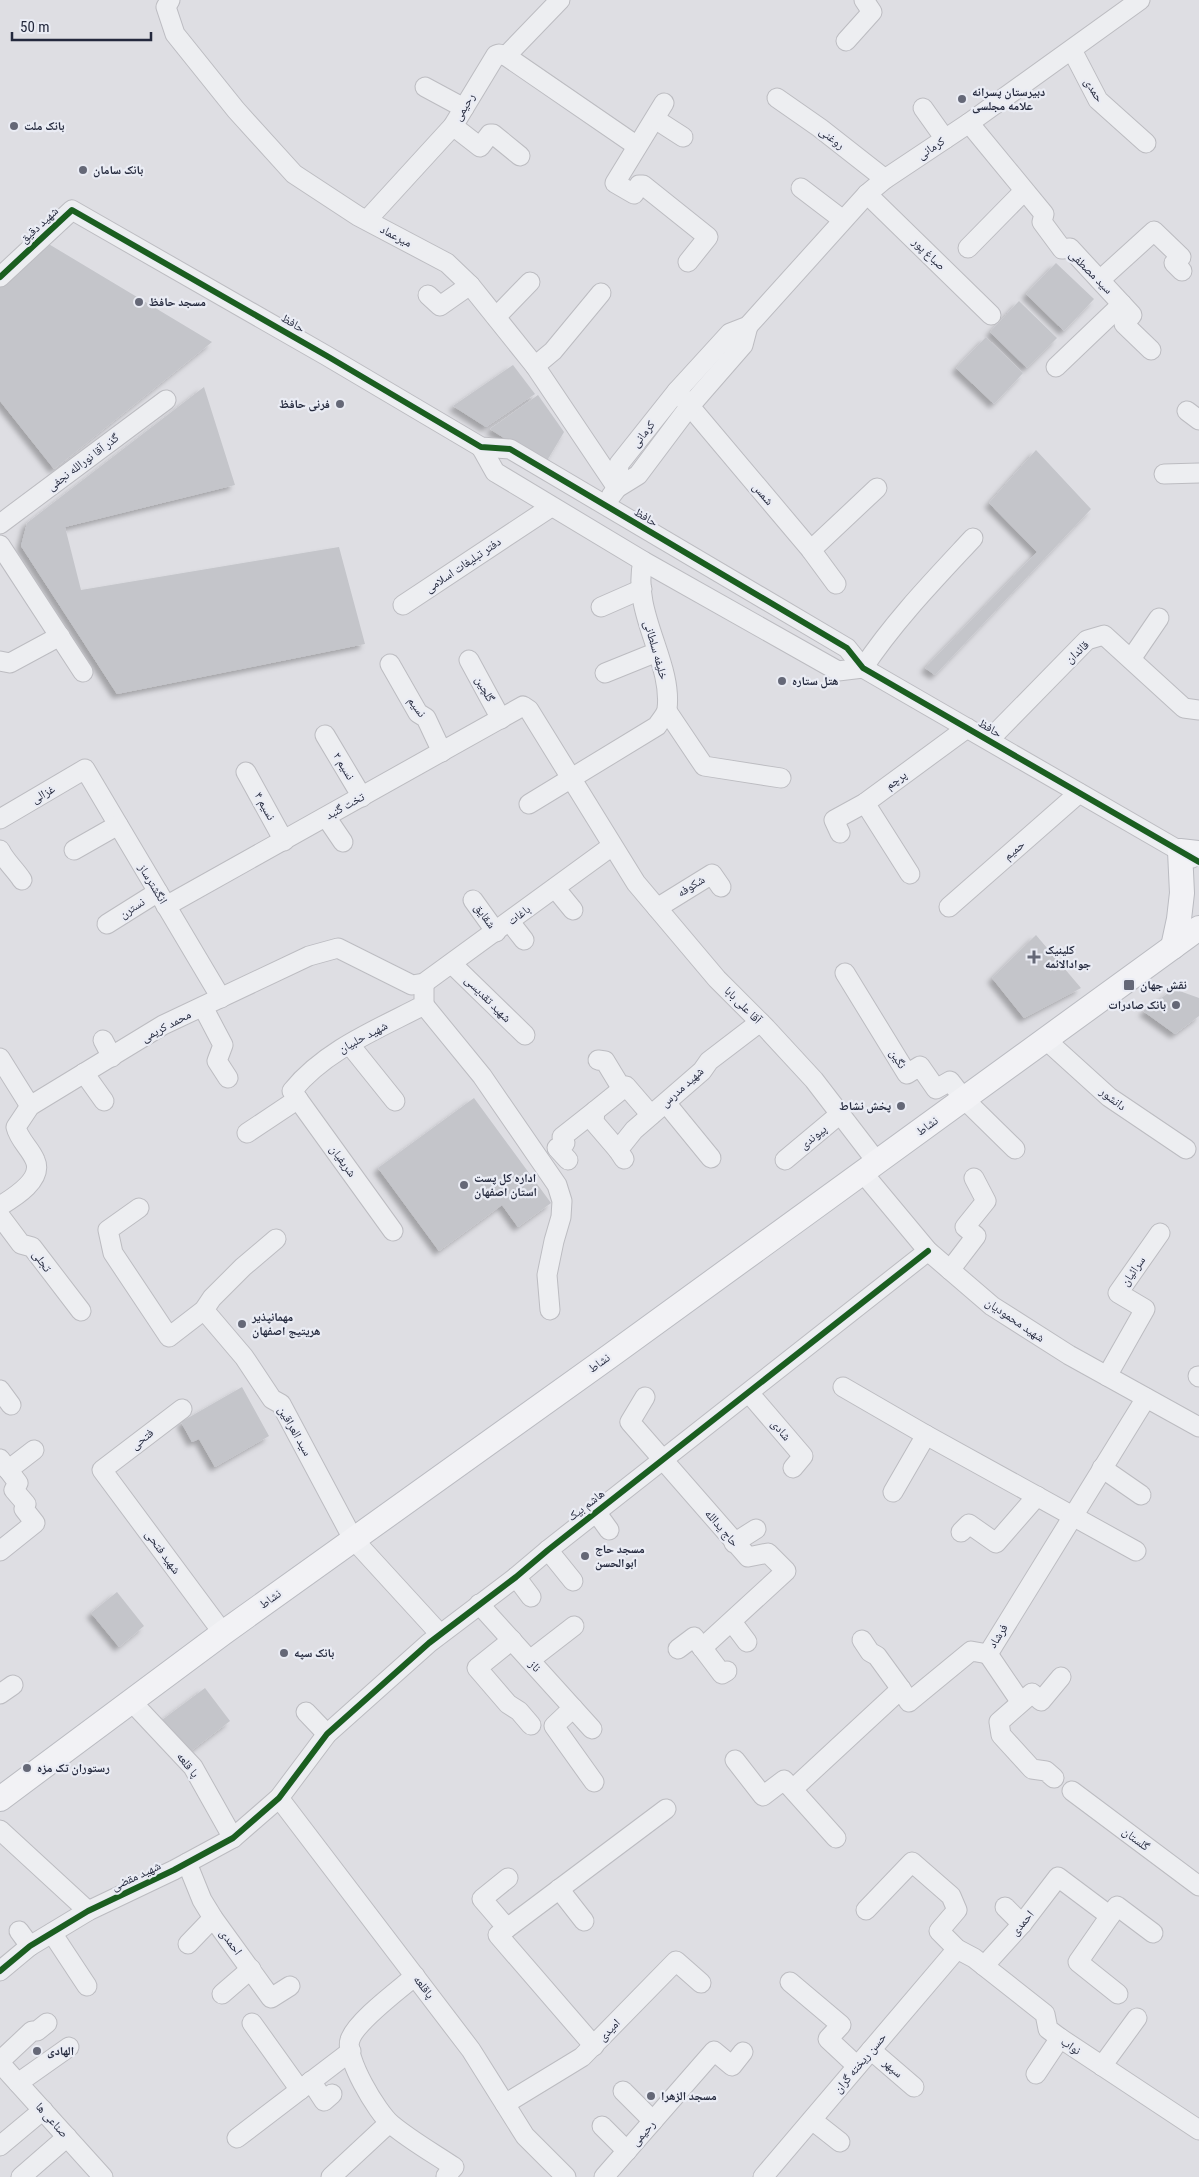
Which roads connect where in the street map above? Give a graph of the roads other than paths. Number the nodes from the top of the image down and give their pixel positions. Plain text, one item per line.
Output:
1 (170, 0) edge
2 (560, 0) edge
3 (864, 0) edge
4 (1130, 3) edge
5 (846, 40) dead end
6 (1072, 50) junction
7 (506, 56) junction
8 (425, 86) dead end
9 (777, 98) dead end
10 (464, 108) junction
11 (923, 108) dead end
12 (969, 124) junction
13 (453, 126) junction
14 (683, 138) dead end
15 (945, 139) junction
16 (1146, 143) dead end
17 (637, 146) junction
18 (520, 156) dead end
19 (885, 179) junction
20 (801, 188) dead end
21 (1024, 191) junction
22 (867, 194) junction
23 (72, 210) joint
24 (367, 220) junction
25 (843, 220) junction
26 (968, 248) dead end
27 (688, 262) dead end
28 (1182, 270) dead end
29 (0, 277) edge
30 (1100, 280) junction
31 (530, 282) dead end
32 (470, 285) junction
33 (601, 293) dead end
34 (428, 295) dead end
35 (1122, 304) junction
36 (991, 315) dead end
37 (496, 317) junction
38 (748, 326) junction
39 (1151, 350) dead end
40 (536, 366) junction
41 (1056, 367) dead end
42 (677, 391) junction
43 (166, 400) dead end
44 (689, 407) junction
45 (481, 447) junction
46 (1199, 473) edge
47 (1164, 474) dead end
48 (617, 488) junction
49 (877, 488) dead end
50 (604, 506) junction
51 (550, 507) junction
52 (0, 524) edge
53 (973, 538) dead end
54 (0, 545) edge
55 (811, 550) junction
56 (644, 561) junction
57 (836, 584) dead end
58 (642, 589) junction
59 (403, 605) dead end
60 (601, 607) dead end
61 (1159, 618) dead end
62 (60, 636) junction
63 (657, 652) junction
64 (1131, 659) junction
65 (469, 660) dead end
66 (0, 661) edge
67 (390, 664) dead end
68 (863, 668) junction
69 (83, 672) dead end
70 (605, 673) dead end
71 (1199, 710) edge
72 (667, 711) junction
73 (502, 719) junction
74 (967, 728) junction
75 (325, 735) dead end
76 (989, 740) junction
77 (442, 752) junction
78 (85, 769) joint
79 (246, 772) dead end
80 (570, 777) junction
81 (781, 778) dead end
82 (1079, 793) junction
83 (362, 797) junction
84 (865, 803) junction
85 (529, 804) dead end
86 (326, 817) junction
87 (0, 819) edge
88 (118, 825) junction
89 (840, 833) dead end
90 (284, 841) junction
91 (343, 842) dead end
92 (612, 846) junction
93 (0, 850) edge
94 (74, 850) dead end
95 (1193, 855) edge
96 (910, 874) dead end
97 (22, 880) dead end
98 (721, 887) dead end
99 (555, 888) junction
100 (162, 899) junction
101 (473, 900) dead end
102 (948, 907) dead end
103 (657, 908) junction
104 (572, 910) dead end
105 (107, 924) dead end
106 (503, 927) junction
107 (1199, 928) edge
108 (524, 940) dead end
109 (1199, 943) edge
110 (1173, 947) junction
111 (452, 964) junction
112 (845, 973) dead end
113 (424, 983) junction
114 (221, 998) junction
115 (424, 1004) junction
116 (203, 1007) junction
117 (760, 1022) junction
118 (525, 1035) dead end
119 (102, 1040) dead end
120 (1046, 1040) junction
121 (350, 1045) junction
122 (112, 1057) junction
123 (0, 1058) edge
124 (598, 1060) dead end
125 (84, 1073) junction
126 (228, 1078) dead end
127 (622, 1089) junction
128 (295, 1095) junction
129 (964, 1099) junction
130 (104, 1101) dead end
131 (395, 1101) dead end
132 (666, 1102) junction
133 (30, 1106) junction
134 (589, 1110) junction
135 (840, 1114) junction
136 (651, 1115) junction
137 (247, 1133) dead end
138 (1015, 1149) dead end
139 (1186, 1149) dead end
140 (711, 1158) dead end
141 (568, 1160) dead end
142 (785, 1160) dead end
143 (870, 1167) junction
144 (974, 1178) dead end
145 (1, 1207) edge
146 (139, 1208) dead end
147 (393, 1231) dead end
148 (1160, 1233) dead end
149 (276, 1239) dead end
150 (928, 1251) junction
151 (950, 1270) junction
152 (204, 1310) junction
153 (550, 1310) dead end
154 (81, 1311) dead end
155 (1107, 1376) junction
156 (843, 1387) dead end
157 (749, 1392) junction
158 (645, 1397) dead end
159 (1146, 1398) junction
160 (182, 1409) dead end
161 (1199, 1426) edge
162 (926, 1435) junction
163 (34, 1450) dead end
164 (663, 1459) junction
165 (3, 1460) edge
166 (793, 1468) dead end
167 (1102, 1468) junction
168 (102, 1470) joint
169 (7, 1490) edge
170 (893, 1492) dead end
171 (1141, 1495) dead end
172 (1037, 1496) junction
173 (596, 1512) junction
174 (1073, 1515) junction
175 (756, 1529) dead end
176 (609, 1530) dead end
177 (961, 1532) dead end
178 (354, 1539) junction
179 (734, 1543) junction
180 (548, 1550) junction
181 (0, 1551) edge
182 (1136, 1551) dead end
183 (516, 1577) junction
184 (573, 1581) dead end
185 (531, 1597) dead end
186 (479, 1604) junction
187 (732, 1622) junction
188 (574, 1626) dead end
189 (223, 1633) junction
190 (440, 1634) junction
191 (512, 1640) junction
192 (862, 1640) dead end
193 (747, 1642) dead end
194 (702, 1648) junction
195 (678, 1649) dead end
196 (988, 1654) junction
197 (530, 1660) junction
198 (726, 1671) dead end
199 (1061, 1677) dead end
200 (900, 1689) junction
201 (131, 1701) junction
202 (1020, 1701) junction
203 (573, 1708) junction
204 (306, 1712) dead end
205 (531, 1726) dead end
206 (592, 1729) dead end
207 (327, 1734) junction
208 (735, 1760) dead end
209 (1054, 1778) dead end
210 (594, 1782) dead end
211 (793, 1789) junction
212 (1072, 1791) dead end
213 (279, 1798) junction
214 (0, 1799) edge
215 (666, 1809) dead end
216 (0, 1830) edge
217 (233, 1838) junction
218 (836, 1838) dead end
219 (187, 1863) junction
220 (508, 1878) dead end
221 (1199, 1886) edge
222 (558, 1889) junction
223 (1005, 1907) dead end
224 (866, 1910) dead end
225 (88, 1911) junction
226 (1110, 1916) junction
227 (213, 1918) junction
228 (584, 1920) dead end
229 (1022, 1924) junction
230 (507, 1928) junction
231 (52, 1933) junction
232 (1154, 1934) dead end
233 (188, 1944) dead end
234 (957, 1949) junction
235 (984, 1966) junction
236 (250, 1969) junction
237 (0, 1971) edge
238 (415, 1976) junction
239 (790, 1982) dead end
240 (702, 1983) dead end
241 (87, 1986) dead end
242 (290, 1986) dead end
243 (222, 1994) dead end
244 (1118, 1994) dead end
245 (1137, 2018) dead end
246 (252, 2023) dead end
247 (47, 2024) dead end
248 (1060, 2038) junction
249 (594, 2046) junction
250 (70, 2047) dead end
251 (871, 2050) junction
252 (351, 2051) junction
253 (743, 2052) dead end
254 (0, 2062) edge
255 (857, 2066) junction
256 (1102, 2066) junction
257 (1036, 2074) dead end
258 (18, 2083) junction
259 (306, 2086) junction
260 (914, 2087) dead end
261 (623, 2091) dead end
262 (332, 2094) dead end
263 (505, 2104) junction
264 (43, 2110) junction
265 (812, 2120) junction
266 (653, 2121) junction
267 (389, 2123) junction
268 (602, 2126) dead end
269 (1199, 2130) edge
270 (67, 2137) junction
271 (237, 2138) dead end
272 (840, 2142) dead end
273 (0, 2146) edge
274 (627, 2151) junction
275 (446, 2176) edge
276 (21, 2177) edge
277 (104, 2177) edge
278 (332, 2177) edge
279 (566, 2177) edge
280 (604, 2177) edge
281 (763, 2177) edge

1 - 24 street, میرعماد
2 - 7 street, رحیمی
3 - 5 street
4 - 6 street, کرمانی
6 - 12 street, کرمانی
6 - 16 street, حمدی
7 - 10 street, رحیمی
7 - 17 street
8 - 10 street
9 - 19 street, روغنی
10 - 13 street, رحیمی
11 - 15 street
12 - 15 street, کرمانی
12 - 21 street, سید مصطفی
13 - 18 street
13 - 24 street, رحیمی
14 - 17 street
15 - 19 street, کرمانی
17 - 27 street
19 - 22 street, کرمانی
20 - 25 street
21 - 26 street
21 - 30 street, سید مصطفی
22 - 25 street, کرمانی
22 - 36 street, صباغ پور
23 - 29 street, شهید دقیق
23 - 45 street, حافظ
24 - 32 street, میرعماد
25 - 38 street, کرمانی
28 - 30 street
30 - 35 street, سید مصطفی
31 - 37 street
32 - 34 street
32 - 37 street, میرعماد
33 - 40 street
35 - 39 street, سید مصطفی
35 - 41 street
37 - 40 street, میرعماد
38 - 42 street, کرمانی
38 - 44 street, کرمانی
40 - 48 street, میرعماد
42 - 44 street, شمس
42 - 48 street, کرمانی
43 - 52 street, گذر آقا نورالله نجفی
44 - 48 street, کرمانی
44 - 55 street, شمس
45 - 50 street, حافظ
45 - 51 street
46 - 47 street
48 - 50 street, کرمانی
49 - 55 street
50 - 68 street, حافظ
51 - 56 street
51 - 59 street, دفتر تبلیغات اسلامی
53 - 68 street
54 - 62 street
55 - 57 street, شمس
56 - 58 street, خلیفه سلطانی
56 - 68 street
58 - 60 street
58 - 63 street, خلیفه سلطانی
61 - 64 street
62 - 66 street
62 - 69 street
63 - 70 street
63 - 72 street, خلیفه سلطانی
64 - 71 street, قائدان
64 - 76 street, قائدان
65 - 73 street, گلچین
67 - 77 street, نسیم
68 - 74 street, حافظ
72 - 80 street
72 - 81 street
73 - 77 street, تخت گنبد
73 - 80 street, تخت گنبد
74 - 76 street, حافظ
74 - 84 street, پرچم
75 - 83 street, نسیم ۲
76 - 82 street, حافظ
77 - 83 street, تخت گنبد
78 - 87 street, غزالی
78 - 88 street, انگشترساز
79 - 90 street, نسیم ۴
80 - 85 street
80 - 92 street
82 - 95 street, حافظ
82 - 102 street, حمیم
83 - 86 street, تخت گنبد
84 - 89 street, پرچم
84 - 96 street
86 - 90 street, تخت گنبد
86 - 91 street
88 - 94 street
88 - 100 street, انگشترساز
90 - 100 street, تخت گنبد
92 - 99 street, باغات
92 - 103 street, آقا علی بابا
93 - 97 street
95 - 110 main road
98 - 103 street, شکوفه
99 - 104 street
99 - 106 street, باغات
100 - 105 street, نسترن
100 - 114 street, انگشترساز
101 - 106 street, شقایق
103 - 117 street, آقا علی بابا
106 - 108 street, شقایق
106 - 111 street, باغات
107 - 110 main road, نشاط
109 - 110 main road
110 - 120 main road, نشاط
111 - 113 street, باغات
111 - 118 street, شهید تقدیسی
112 - 129 street, نگین
113 - 114 street, محمد کریمی
113 - 115 street
114 - 116 street, محمد کریمی
115 - 121 street, شهید حلبیان
115 - 153 street
116 - 122 street, محمد کریمی
116 - 126 street
117 - 132 street, شهید مدرس
117 - 135 street, آقا علی بابا
119 - 122 street
120 - 129 main road, نشاط
120 - 139 street, دانشور
121 - 128 street, شهید حلبیان
121 - 131 street
122 - 125 street, محمد کریمی
123 - 133 street
124 - 127 street
125 - 130 street
125 - 133 street, محمد کریمی
127 - 134 street
127 - 136 street
128 - 137 street, شهید حلبیان
128 - 147 street, شریفیان
129 - 138 street
129 - 143 main road, نشاط
132 - 136 street, شهید مدرس
132 - 140 street
133 - 145 street, محمد کریمی
134 - 136 street, شهید مدرس
134 - 141 street
135 - 142 street, پیوندی
135 - 143 street, آقا علی بابا
143 - 150 street, شهید محمودیان
143 - 178 main road, نشاط
144 - 151 street
145 - 154 street, تجلی
146 - 152 street
148 - 155 street, سرائیان
149 - 152 street
150 - 151 street, شهید محمودیان
150 - 157 street, هاشم بیک
151 - 155 street, شهید محمودیان
152 - 178 street, سید العراقین
155 - 159 street, شهید محمودیان
156 - 162 street
157 - 164 street, هاشم بیک
157 - 166 street, شادی
158 - 164 street, حاج یدالله
159 - 161 street, شهید محمودیان
159 - 167 street, فرشاد
160 - 168 street, فتحی
162 - 170 street
162 - 172 street
163 - 165 street
164 - 173 street, هاشم بیک
164 - 179 street, حاج یدالله
165 - 169 street
167 - 171 street
167 - 174 street, فرشاد
168 - 189 street, شهید فتحی
169 - 181 street
172 - 174 street
172 - 177 street
173 - 176 street
173 - 180 street, هاشم بیک
174 - 182 street
174 - 196 street, فرشاد
175 - 179 street
178 - 189 main road, نشاط
178 - 190 street
179 - 187 street, حاج یدالله
180 - 183 street, هاشم بیک
180 - 184 street
183 - 185 street
183 - 186 street, هاشم بیک
186 - 190 street, هاشم بیک
186 - 191 street, ناز
187 - 193 street
187 - 194 street, حاج یدالله
188 - 197 street
189 - 201 main road, نشاط
190 - 207 street, هاشم بیک
191 - 197 street, ناز
191 - 205 street
192 - 200 street
194 - 195 street
194 - 198 street
196 - 200 street, فرشاد
196 - 202 street
197 - 203 street, ناز
199 - 202 street
200 - 211 street
201 - 214 main road, نشاط
201 - 217 street, پا قلعه
202 - 209 street
203 - 206 street, ناز
203 - 210 street
204 - 207 street
207 - 213 street, هاشم بیک
208 - 211 street
211 - 218 street
212 - 221 street, گلستان
213 - 217 street, شهید مقضی
213 - 238 street, پاقلعه
215 - 222 street
216 - 225 street
217 - 219 street, شهید مقضی
219 - 225 street, شهید مقضی
219 - 227 street, احمدی
220 - 230 street
222 - 228 street
222 - 230 street
223 - 229 street
224 - 234 street, نواب
225 - 231 street, شهید مقضی
226 - 229 street, احمدی
226 - 232 street
226 - 244 street
227 - 233 street
227 - 236 street, احمدی
229 - 235 street, احمدی
230 - 249 street
231 - 237 street, شهید مقضی
231 - 241 street
234 - 235 street, نواب
234 - 251 street, حسن ریخته گران
235 - 248 street, نواب
236 - 242 street, احمدی
236 - 243 street
238 - 252 street
238 - 263 street, پاقلعه
239 - 255 street
240 - 249 street, امیدی
245 - 256 street
246 - 259 street
247 - 254 street
248 - 256 street, نواب
248 - 257 street
249 - 263 street, امیدی
250 - 258 street
251 - 255 street, حسن ریخته گران
251 - 260 street, سپهر
252 - 259 street
252 - 267 street
253 - 266 street, رحیمی
254 - 258 street, صناعی ها
255 - 265 street, حسن ریخته گران
256 - 269 street, نواب
258 - 264 street, صناعی ها
259 - 262 street
259 - 271 street
261 - 266 street
263 - 279 street, پاقلعه
264 - 270 street, صناعی ها
264 - 273 street
265 - 272 street
265 - 281 street, حسن ریخته گران
266 - 274 street, رحیمی
267 - 275 street
267 - 278 street
268 - 274 street
270 - 276 street
270 - 277 street, صناعی ها
274 - 280 street, رحیمی

